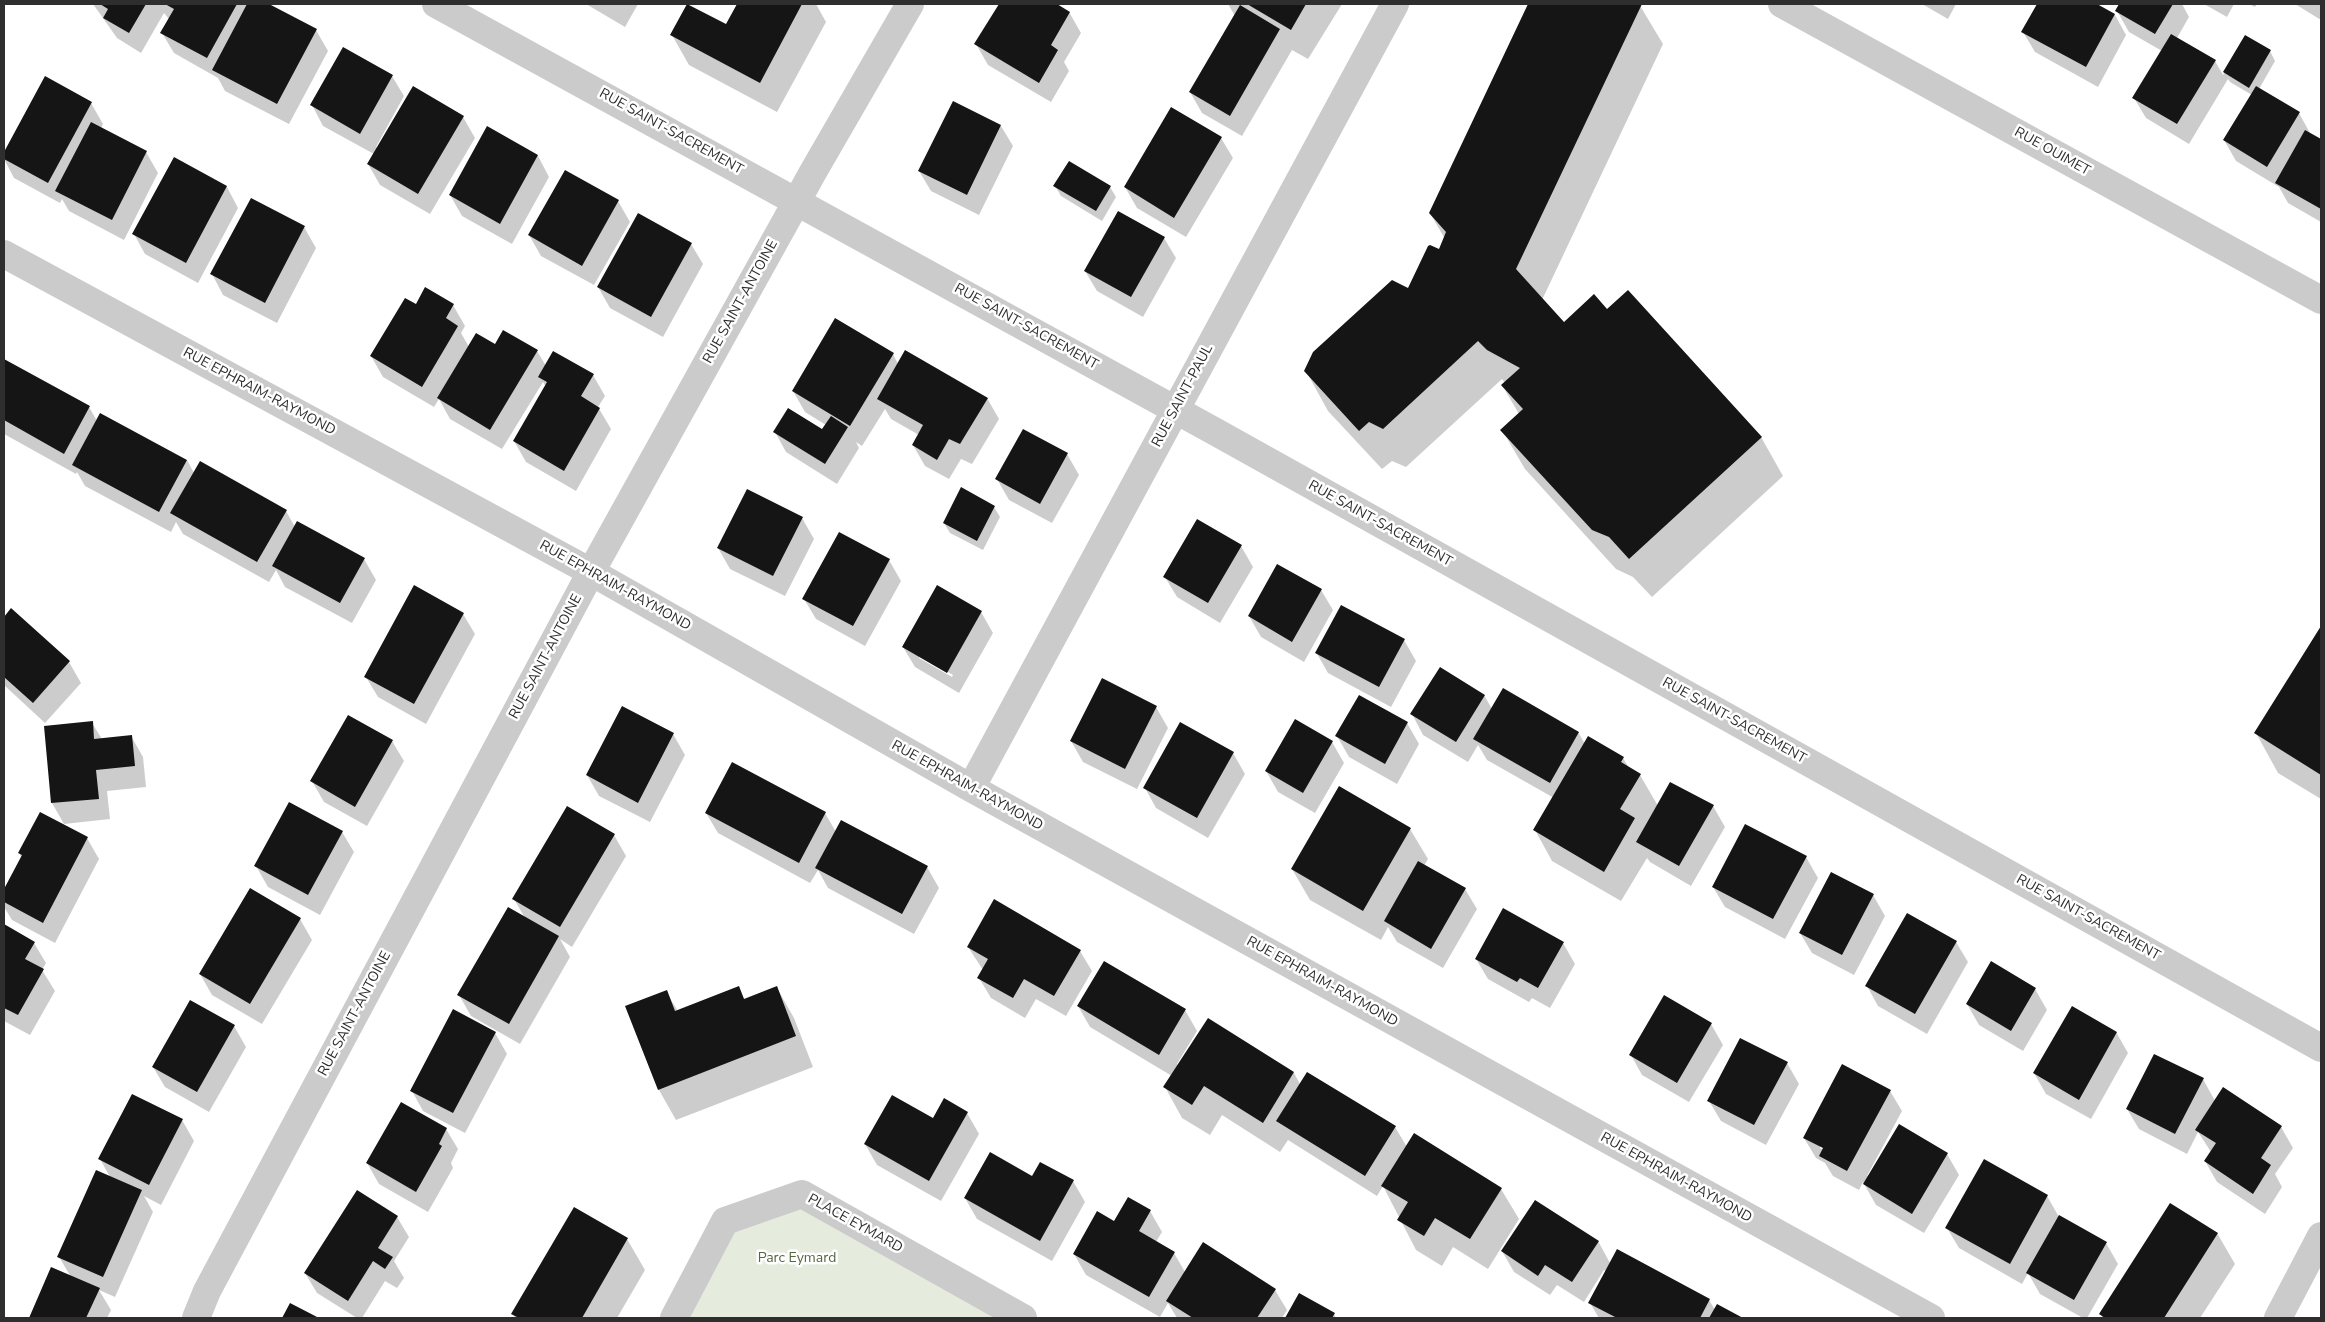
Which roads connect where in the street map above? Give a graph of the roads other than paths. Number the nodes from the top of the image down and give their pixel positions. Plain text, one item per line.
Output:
1 (910, 4) edge
2 (1395, 4) edge
3 (1782, 4) edge
4 (446, 6) edge
5 (797, 202) junction
6 (4, 254) edge
7 (2321, 300) edge
8 (1175, 410) junction
9 (592, 572) junction
10 (971, 788) junction
11 (2321, 1048) edge
12 (2321, 1236) edge
13 (196, 1318) edge
14 (674, 1318) edge
15 (1023, 1318) edge
16 (1931, 1318) edge
17 (2278, 1318) edge

1 - 5 street, RUE SAINT-ANTOINE
2 - 8 street, RUE SAINT-PAUL
3 - 7 street, RUE OUIMET
4 - 5 street, RUE SAINT-SACREMENT
5 - 8 street, RUE SAINT-SACREMENT
5 - 9 street, RUE SAINT-ANTOINE
6 - 9 street, RUE EPHRAIM-RAYMOND
8 - 10 street, RUE SAINT-PAUL
8 - 11 street, RUE SAINT-SACREMENT
9 - 10 street, RUE EPHRAIM-RAYMOND
9 - 13 street, RUE SAINT-ANTOINE
10 - 16 street, RUE EPHRAIM-RAYMOND
12 - 17 street
14 - 15 street, PLACE EYMARD

